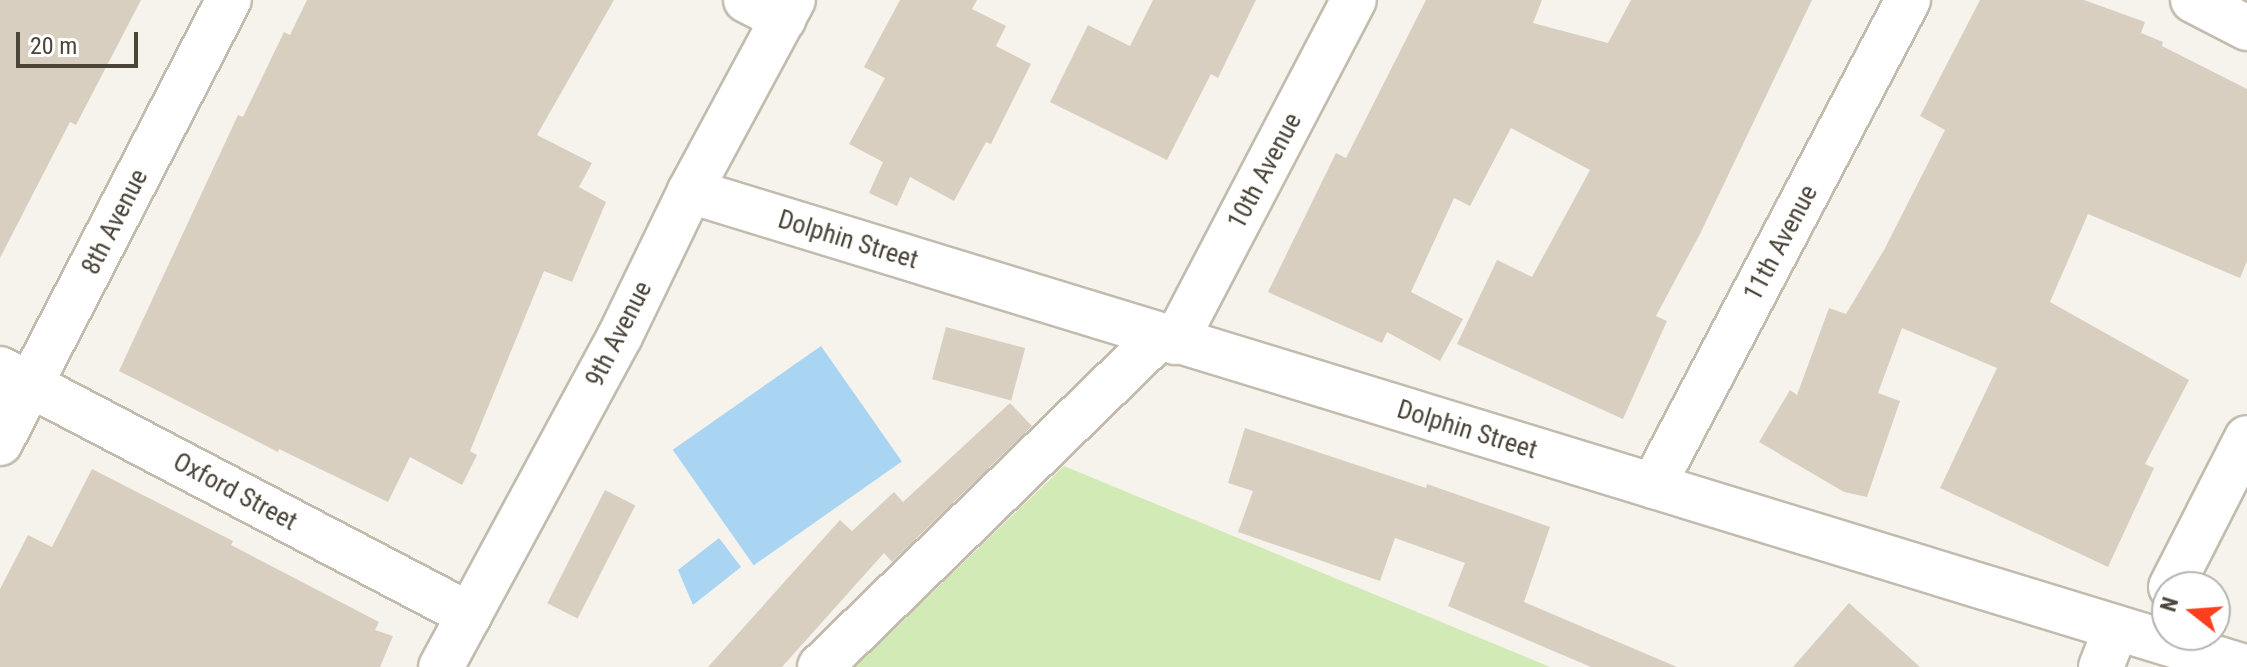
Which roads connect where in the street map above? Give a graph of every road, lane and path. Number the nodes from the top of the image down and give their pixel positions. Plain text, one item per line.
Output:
1 (229, 0) edge
2 (1354, 0) edge
3 (1908, 0) edge
4 (2193, 0) edge
5 (774, 6) edge
6 (2247, 28) edge
7 (690, 191) junction
8 (1167, 339) junction
9 (15, 377) edge
10 (2247, 438) edge
11 (0, 443) edge
12 (1653, 486) junction
13 (2179, 571) edge
14 (2151, 611) edge
15 (470, 615) junction
16 (2120, 645) edge
17 (441, 667) edge
18 (820, 667) edge
19 (2245, 667) edge

1 - 9 street, 8th Avenue
2 - 8 street, 10th Avenue
3 - 12 street, 11th Avenue
4 - 6 street
5 - 7 street, 9th Avenue
7 - 8 street, Dolphin Street
7 - 15 street, 9th Avenue
8 - 12 street, Dolphin Street
8 - 18 street, 10th Avenue
9 - 11 street, 8th Avenue
9 - 15 street, Oxford Street
10 - 13 street
12 - 16 street, Dolphin Street
14 - 16 street
15 - 17 street, 9th Avenue
16 - 19 street, Dolphin Street

